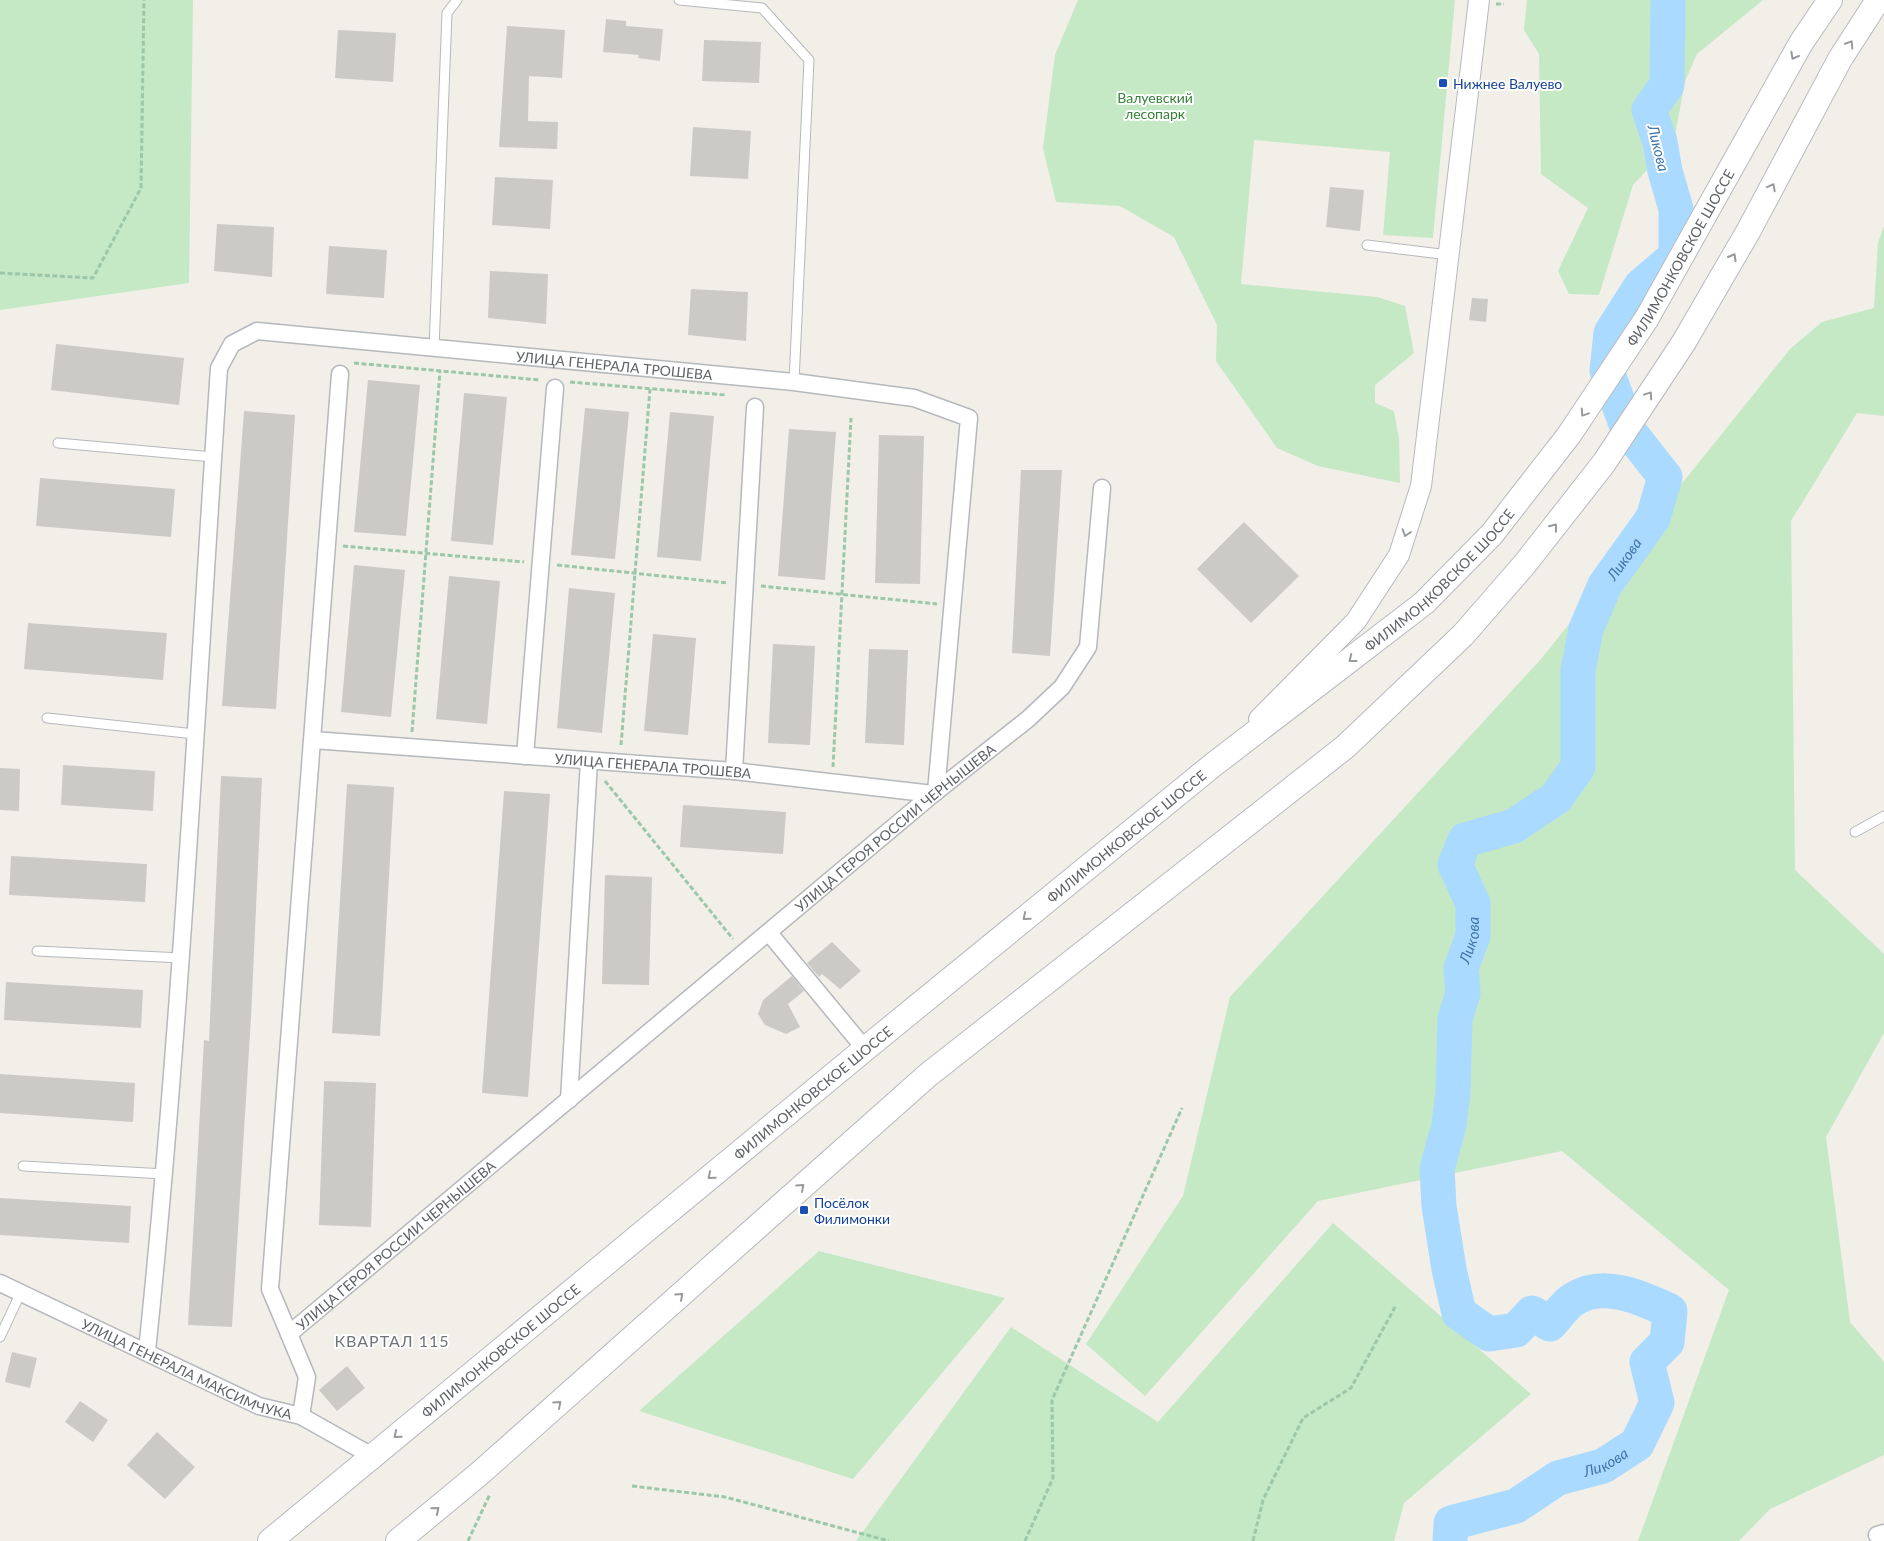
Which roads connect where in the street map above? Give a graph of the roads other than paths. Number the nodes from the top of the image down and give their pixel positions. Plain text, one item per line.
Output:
1 (457, 0) edge
2 (679, 0) edge
3 (1479, 0) edge
4 (1830, 0) edge
5 (1878, 0) edge
6 (1367, 245) dead end
7 (1449, 256) junction
8 (434, 349) junction
9 (340, 374) dead end
10 (794, 382) junction
11 (555, 388) dead end
12 (755, 407) dead end
13 (58, 443) dead end
14 (213, 457) junction
15 (1102, 488) dead end
16 (47, 718) dead end
17 (195, 734) junction
18 (313, 740) junction
19 (524, 756) junction
20 (589, 761) junction
21 (1213, 765) junction
22 (734, 771) junction
23 (935, 793) junction
24 (1884, 816) edge
25 (1855, 832) dead end
26 (769, 933) junction
27 (37, 951) dead end
28 (182, 958) junction
29 (865, 1049) junction
30 (569, 1100) junction
31 (23, 1166) dead end
32 (165, 1174) junction
33 (0, 1283) edge
34 (21, 1292) junction
35 (289, 1334) junction
36 (0, 1337) edge
37 (147, 1351) junction
38 (301, 1416) junction
39 (372, 1456) junction
40 (270, 1541) edge
41 (398, 1541) edge

1 - 8 lane
2 - 10 lane
3 - 7 street
4 -> 21 main road, ФИЛИМОНКОВСКОЕ ШОССЕ
41 -> 5 main road
6 - 7 lane
7 -> 21 street
8 - 10 street, УЛИЦА ГЕНЕРАЛА ТРОШЕВА
8 - 14 street, УЛИЦА ГЕНЕРАЛА ТРОШЕВА
9 - 18 street
10 - 23 street, УЛИЦА ГЕНЕРАЛА ТРОШЕВА
11 - 19 street
12 - 22 street
13 - 14 lane
14 - 17 street
15 - 23 street, УЛИЦА ГЕРОЯ РОССИИ ЧЕРНЫШЕВА
16 - 17 lane
17 - 28 street
18 - 19 street, УЛИЦА ГЕНЕРАЛА ТРОШЕВА
18 - 35 street
19 - 20 street, УЛИЦА ГЕНЕРАЛА ТРОШЕВА
20 - 22 street, УЛИЦА ГЕНЕРАЛА ТРОШЕВА
20 - 30 street
21 -> 29 main road, ФИЛИМОНКОВСКОЕ ШОССЕ
22 - 23 street, УЛИЦА ГЕНЕРАЛА ТРОШЕВА
23 - 26 street, УЛИЦА ГЕРОЯ РОССИИ ЧЕРНЫШЕВА
24 - 25 lane
26 - 29 street
26 - 30 street, УЛИЦА ГЕРОЯ РОССИИ ЧЕРНЫШЕВА
27 - 28 lane
28 - 32 street
29 -> 39 main road, ФИЛИМОНКОВСКОЕ ШОССЕ
30 - 35 street, УЛИЦА ГЕРОЯ РОССИИ ЧЕРНЫШЕВА
31 - 32 lane
32 - 37 street
33 - 34 street, УЛИЦА ГЕНЕРАЛА МАКСИМЧУКА
34 - 36 lane
34 - 37 street, УЛИЦА ГЕНЕРАЛА МАКСИМЧУКА
35 - 38 street, УЛИЦА ГЕРОЯ РОССИИ ЧЕРНЫШЕВА
37 - 38 street, УЛИЦА ГЕНЕРАЛА МАКСИМЧУКА
38 - 39 street, УЛИЦА ГЕНЕРАЛА МАКСИМЧУКА
39 - 40 main road, ФИЛИМОНКОВСКОЕ ШОССЕ

